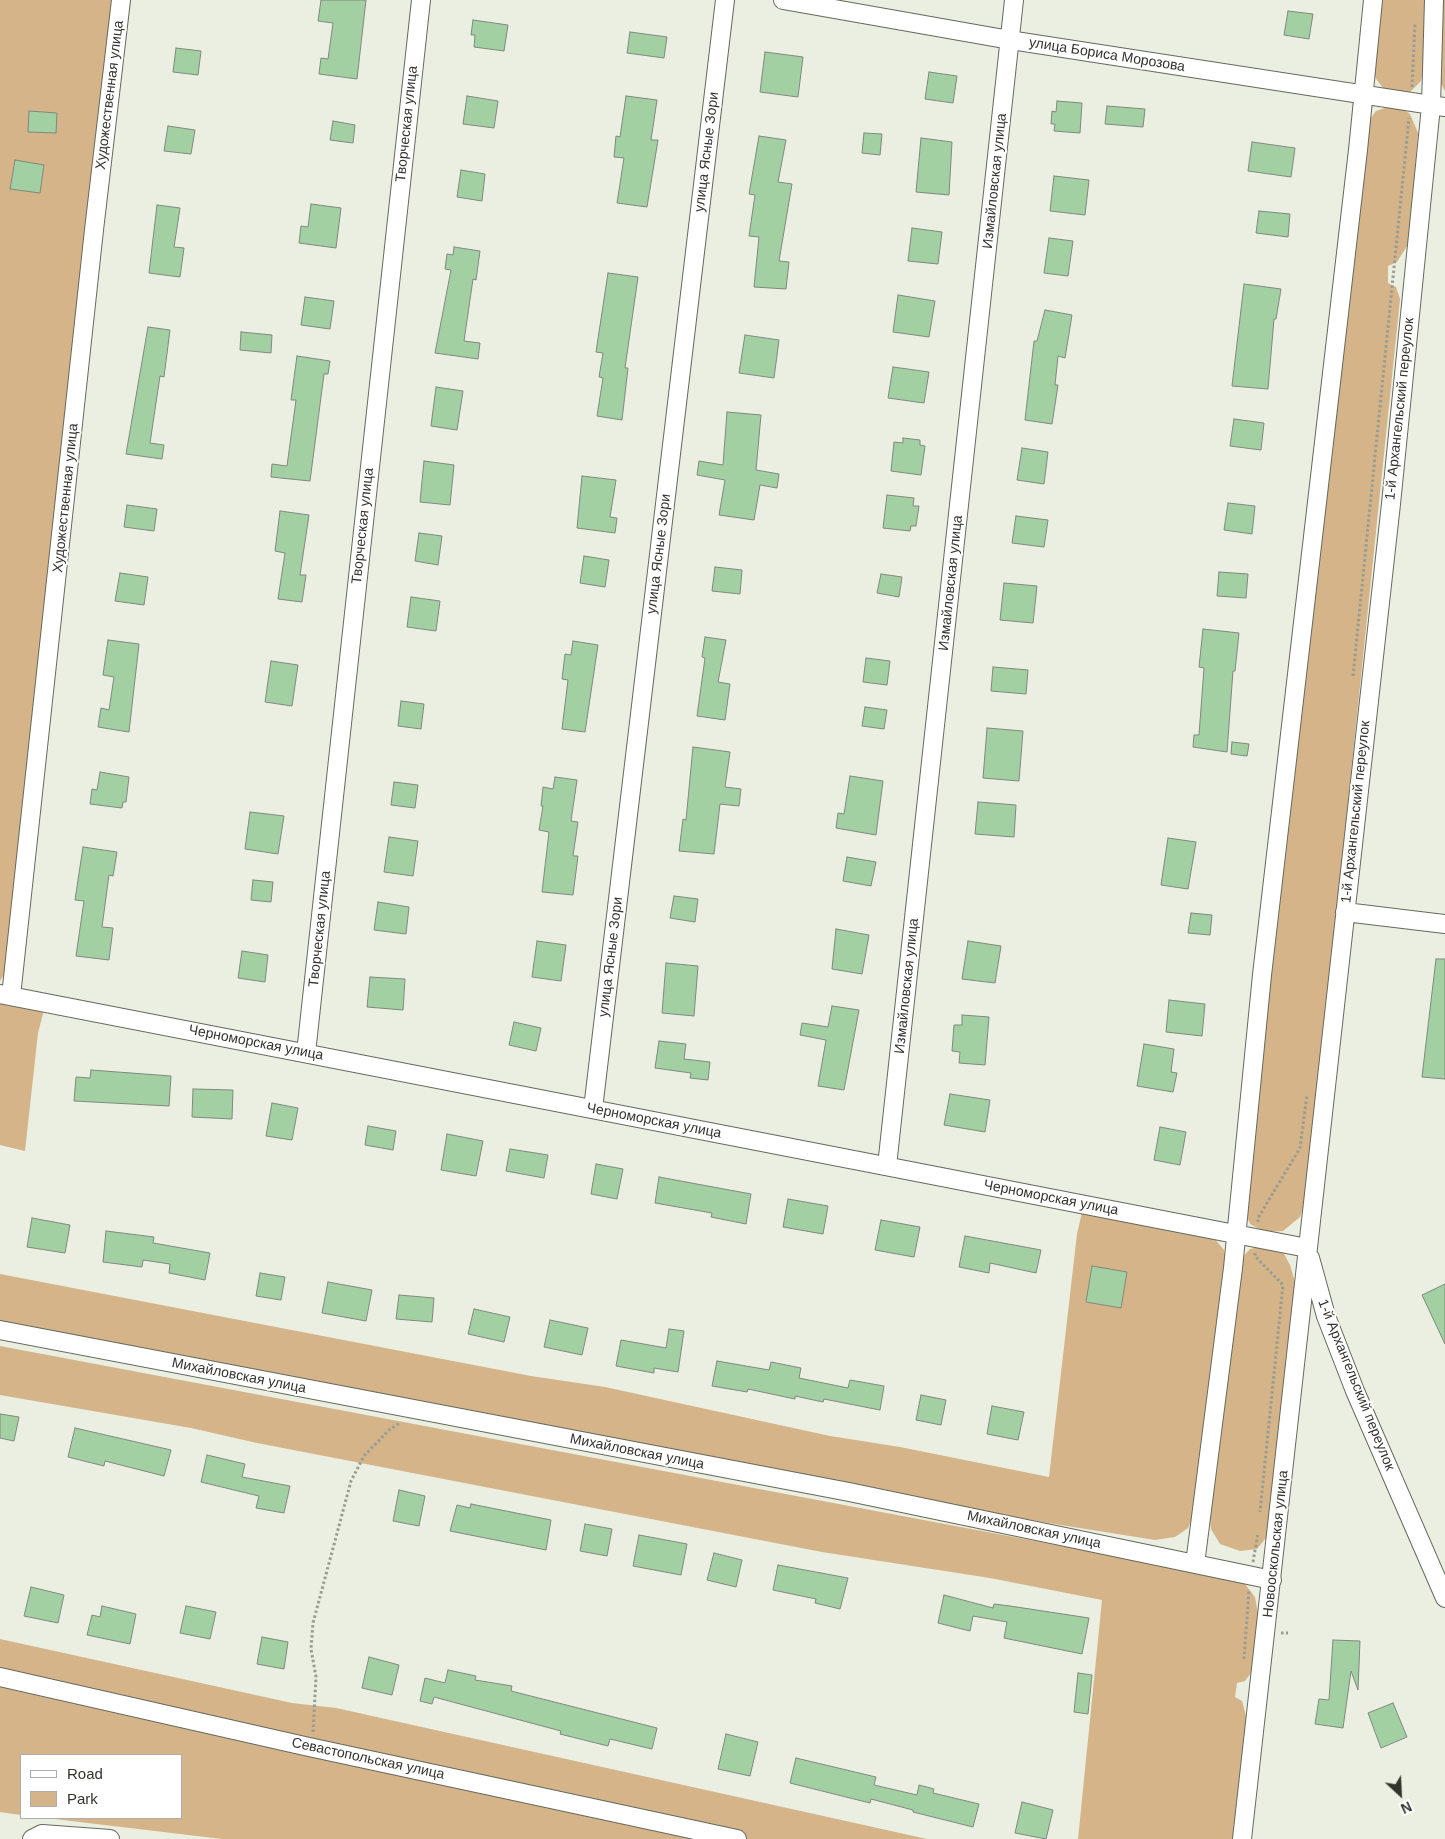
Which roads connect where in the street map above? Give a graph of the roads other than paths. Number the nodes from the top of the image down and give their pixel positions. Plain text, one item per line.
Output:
1 (121, 0) edge
2 (421, 0) edge
3 (725, 0) edge
4 (783, 0) edge
5 (1014, 0) edge
6 (1373, 0) edge
7 (1437, 4) edge
8 (1010, 40) junction
9 (1364, 95) junction
10 (1438, 106) edge
11 (1345, 912) junction
12 (1445, 924) edge
13 (5, 995) edge
14 (306, 1053) junction
15 (593, 1109) junction
16 (888, 1166) junction
17 (1236, 1234) junction
18 (1307, 1248) junction
19 (0, 1330) edge
20 (1195, 1564) junction
21 (1272, 1580) junction
22 (1445, 1598) edge
23 (0, 1677) edge
24 (32, 1839) edge
25 (110, 1839) edge
26 (737, 1839) edge
27 (1242, 1839) edge

1 - 13 street, Художественная улица
2 - 14 street, Творческая улица
3 - 15 street, улица Ясные Зори
4 - 8 street, улица Бориса Морозова
5 - 8 street, Измайловская улица
6 - 9 street
7 - 10 street, 1-й Архангельский переулок
8 - 9 street, улица Бориса Морозова
8 - 16 street, Измайловская улица
9 - 10 street, улица Бориса Морозова
9 - 17 street
10 - 11 street, 1-й Архангельский переулок
11 - 12 street
11 - 18 street, 1-й Архангельский переулок
13 - 14 street, Черноморская улица
14 - 15 street, Черноморская улица
15 - 16 street, Черноморская улица
16 - 17 street, Черноморская улица
17 - 18 street, Черноморская улица
17 - 20 street
18 - 21 street, Новооскольская улица
18 - 22 street, 1-й Архангельский переулок
19 - 20 street, Михайловская улица
20 - 21 street, Михайловская улица
21 - 27 street, Новооскольская улица
23 - 26 street, Севастопольская улица
24 - 25 street

